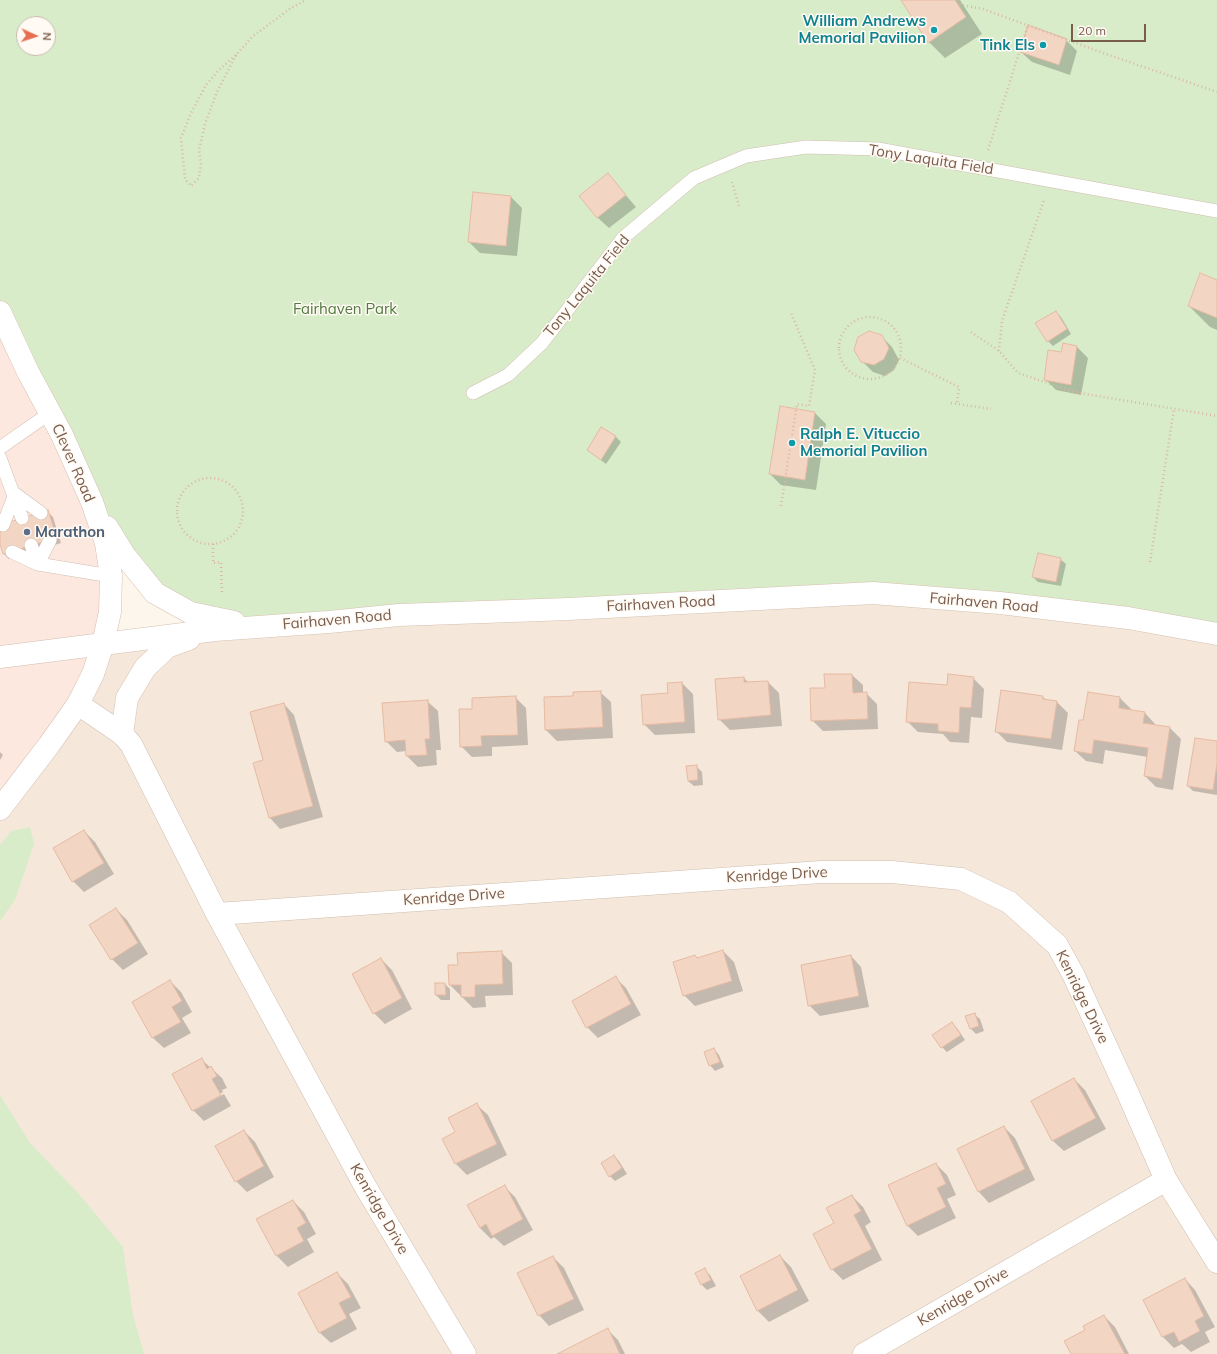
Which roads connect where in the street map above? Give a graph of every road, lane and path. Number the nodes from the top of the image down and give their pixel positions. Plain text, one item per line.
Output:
1 (306, 0) edge
2 (958, 0) edge
3 (1028, 25) junction
4 (236, 55) junction
5 (1217, 92) edge
6 (993, 132) dead end
7 (726, 165) junction
8 (1051, 180) junction
9 (739, 206) dead end
10 (1217, 211) edge
11 (0, 312) edge
12 (791, 313) dead end
13 (971, 332) dead end
14 (999, 351) junction
15 (900, 358) junction
16 (473, 393) dead end
17 (951, 404) dead end
18 (957, 404) junction
19 (990, 409) dead end
20 (1174, 409) junction
21 (50, 413) junction
22 (1217, 416) edge
23 (0, 448) edge
24 (0, 458) edge
25 (15, 494) junction
26 (92, 502) junction
27 (781, 506) dead end
28 (42, 513) dead end
29 (22, 518) dead end
30 (3, 525) dead end
31 (50, 540) dead end
32 (213, 544) junction
33 (31, 545) dead end
34 (12, 552) dead end
35 (1150, 562) dead end
36 (38, 564) junction
37 (110, 576) junction
38 (222, 600) dead end
39 (257, 626) junction
40 (214, 630) junction
41 (1217, 634) edge
42 (103, 644) junction
43 (0, 657) edge
44 (78, 704) junction
45 (122, 734) junction
46 (0, 809) edge
47 (217, 914) junction
48 (1166, 1180) junction
49 (1217, 1262) edge
50 (465, 1354) edge
51 (864, 1354) edge

1 - 4 path
2 - 3 path
3 - 5 path
3 - 6 path
4 - 4 path
7 - 8 lane, Tony Laquita Field
7 - 9 path
7 - 16 lane, Tony Laquita Field
8 - 10 lane, Tony Laquita Field
8 - 14 path
11 - 21 street, Clever Road
12 - 27 path
13 - 14 path
14 - 20 path
15 - 15 path
15 - 18 path
17 - 18 path
18 - 19 path
20 - 22 path
20 - 35 path
21 - 23 lane
21 - 26 street, Clever Road
24 - 25 lane
25 - 28 lane
25 - 29 lane
25 - 30 lane
26 - 37 street, Clever Road
26 - 39 street
31 - 36 lane
32 - 32 path
32 - 38 path
33 - 36 lane
34 - 36 lane
36 - 37 lane
37 - 42 street, Clever Road
39 - 40 street, Fairhaven Road
39 - 41 street, Fairhaven Road
40 - 42 street, Fairhaven Road
40 - 45 street
42 - 43 street, Fairhaven Road
42 - 44 street, Clever Road
44 - 45 street, Kenridge Drive
44 - 46 street, Clever Road
45 - 47 street, Kenridge Drive
47 - 48 street, Kenridge Drive
47 - 50 street, Kenridge Drive
48 - 49 street, Kenridge Drive
48 - 51 street, Kenridge Drive

